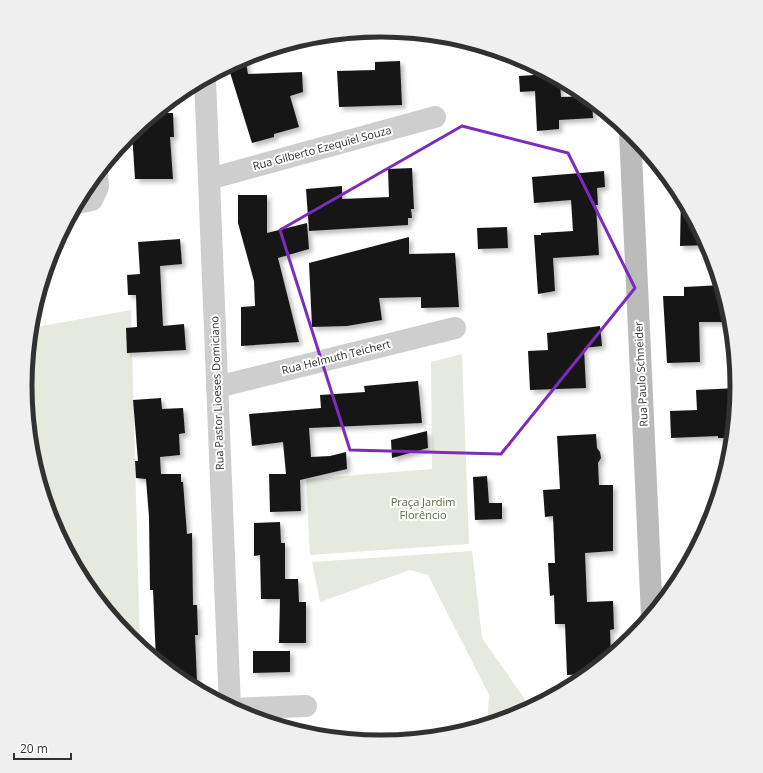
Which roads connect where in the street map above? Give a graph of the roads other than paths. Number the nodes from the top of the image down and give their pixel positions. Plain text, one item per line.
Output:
1 (205, 85) edge
2 (435, 117) dead end
3 (630, 141) edge
4 (209, 179) junction
5 (98, 183) edge
6 (85, 201) edge
7 (454, 328) dead end
8 (217, 386) junction
9 (652, 608) edge
10 (231, 702) edge
11 (306, 706) dead end
12 (245, 708) edge

1 - 4 street, Rua Pastor Lioeses Domiciano
2 - 4 street, Rua Gilberto Ezequiel Souza
3 - 9 street, Rua Paulo Schneider
4 - 8 street, Rua Pastor Lioeses Domiciano
5 - 6 street
7 - 8 street, Rua Helmuth Teichert
8 - 10 street, Rua Pastor Lioeses Domiciano
11 - 12 street

